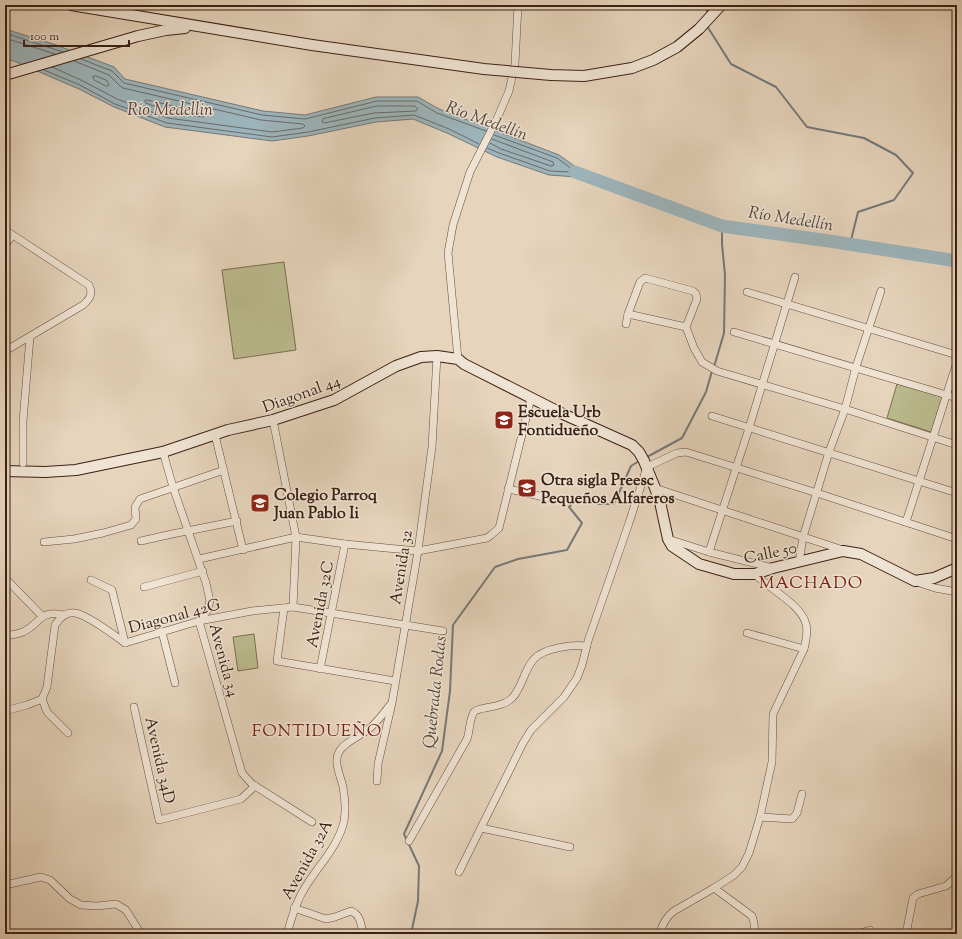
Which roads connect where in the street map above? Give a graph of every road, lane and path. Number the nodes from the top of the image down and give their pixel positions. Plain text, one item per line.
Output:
1 (71, 5) edge
2 (518, 5) edge
3 (721, 5) edge
4 (201, 27) junction
5 (5, 75) edge
6 (5, 230) edge
7 (12, 235) junction
8 (5, 246) edge
9 (795, 277) dead end
10 (881, 291) dead end
11 (746, 292) dead end
12 (787, 304) junction
13 (628, 314) junction
14 (626, 324) dead end
15 (686, 327) junction
16 (868, 328) junction
17 (734, 332) dead end
18 (30, 337) junction
19 (774, 344) junction
20 (5, 351) edge
21 (957, 355) edge
22 (437, 356) junction
23 (458, 359) junction
24 (957, 362) edge
25 (856, 368) junction
26 (762, 384) junction
27 (947, 394) junction
28 (530, 398) junction
29 (957, 398) edge
30 (844, 409) junction
31 (712, 416) dead end
32 (273, 420) junction
33 (749, 428) junction
34 (215, 435) junction
35 (934, 438) junction
36 (957, 445) edge
37 (163, 452) junction
38 (828, 452) junction
39 (23, 463) dead end
40 (645, 464) junction
41 (735, 467) junction
42 (224, 470) junction
43 (5, 471) edge
44 (919, 480) junction
45 (173, 487) junction
46 (655, 488) junction
47 (508, 489) junction
48 (817, 493) junction
49 (957, 493) edge
50 (548, 498) dead end
51 (721, 510) junction
52 (236, 522) junction
53 (906, 522) junction
54 (188, 530) junction
55 (296, 537) junction
56 (803, 537) junction
57 (668, 539) junction
58 (957, 539) edge
59 (141, 541) dead end
60 (44, 542) dead end
61 (345, 544) junction
62 (243, 550) junction
63 (418, 551) junction
64 (843, 551) junction
65 (709, 552) junction
66 (199, 559) junction
67 (799, 562) junction
68 (773, 568) junction
69 (957, 568) edge
70 (203, 571) junction
71 (755, 574) junction
72 (5, 578) edge
73 (91, 580) dead end
74 (915, 581) junction
75 (144, 587) dead end
76 (957, 592) edge
77 (293, 607) junction
78 (284, 608) junction
79 (331, 612) junction
80 (64, 615) junction
81 (42, 616) junction
82 (199, 621) junction
83 (404, 625) junction
84 (443, 631) dead end
85 (162, 632) junction
86 (746, 633) dead end
87 (5, 636) edge
88 (125, 644) junction
89 (587, 646) junction
90 (804, 649) junction
91 (320, 668) junction
92 (395, 681) junction
93 (175, 683) dead end
94 (42, 699) junction
95 (392, 703) junction
96 (134, 707) dead end
97 (5, 711) edge
98 (68, 733) dead end
99 (377, 781) dead end
100 (255, 786) junction
101 (802, 794) dead end
102 (760, 817) junction
103 (312, 822) dead end
104 (481, 828) junction
105 (410, 841) dead end
106 (570, 847) dead end
107 (459, 872) dead end
108 (957, 876) edge
109 (5, 885) edge
110 (714, 888) junction
111 (294, 908) junction
112 (870, 930) dead end
113 (141, 934) edge
114 (287, 934) edge
115 (363, 934) edge
116 (660, 934) edge
117 (755, 934) edge
118 (858, 934) edge
119 (906, 934) edge

1 - 4 main road
2 - 23 street
3 - 4 main road, bridge
4 - 5 main road
6 - 7 street
7 - 8 street
7 - 18 street
9 - 12 street
10 - 16 street
11 - 12 street
12 - 16 street
12 - 19 street
13 - 14 street
13 - 15 street
13 - 15 street
15 - 26 street
16 - 21 street
16 - 25 street
17 - 19 street
18 - 20 street
18 - 39 street
19 - 25 street
19 - 26 street
22 - 23 main road, Diagonal 44
22 - 32 main road, Diagonal 44
22 - 63 street, Avenida 32
23 - 28 main road, Diagonal 44
24 - 27 street
25 - 27 street
25 - 30 street
26 - 30 street
26 - 33 street
27 - 29 street
27 - 35 street
28 - 40 main road, Diagonal 44
28 - 47 street
30 - 35 street
30 - 38 street
31 - 33 street
32 - 34 main road, Diagonal 44
32 - 55 street
33 - 38 street
33 - 41 street
34 - 37 main road, Diagonal 44
34 - 42 street
35 - 36 street
35 - 44 street
37 - 43 main road, Diagonal 44
37 - 45 street, Avenida 34
38 - 44 street
38 - 48 street
40 - 41 street
40 - 46 main road
40 - 89 street
41 - 48 street
41 - 51 street
42 - 45 street
42 - 52 street
44 - 49 street
44 - 53 street
45 - 54 street, Avenida 34
45 - 60 street
46 - 51 street
46 - 57 main road
47 - 50 street
47 - 63 street
48 - 53 street
48 - 56 street
51 - 56 street
51 - 65 street
52 - 54 street
52 - 62 street
53 - 58 street
54 - 59 street
54 - 66 street, Avenida 34
55 - 61 street
55 - 62 street
55 - 77 street
56 - 64 street
56 - 67 street
57 - 65 street
57 - 71 main road, Calle 50
61 - 63 street
61 - 79 street, Avenida 32C
62 - 66 street
63 - 83 street, Avenida 32
64 - 67 main road, Calle 50
64 - 74 main road, Calle 50
65 - 68 street
66 - 70 street, Avenida 34
67 - 68 main road, Calle 50
68 - 71 main road, Calle 50
69 - 74 main road
70 - 75 street
70 - 82 street, Avenida 34
71 - 90 street
72 - 81 street
73 - 88 street
74 - 76 street
77 - 78 street, Diagonal 42G
77 - 79 street, Diagonal 42G
78 - 82 street, Diagonal 42G
78 - 91 street
79 - 83 street, Diagonal 42G
79 - 91 street, Avenida 32C
80 - 81 street, Diagonal 42G
80 - 88 street, Diagonal 42G
80 - 94 street
81 - 87 street
82 - 85 street, Diagonal 42G
82 - 100 street, Avenida 34
83 - 84 street, Diagonal 42G
83 - 92 street, Avenida 32
85 - 88 street, Diagonal 42G
85 - 93 street
86 - 90 street
89 - 104 street
89 - 105 street
90 - 102 street
91 - 92 street
92 - 95 street, Avenida 32
94 - 97 street
94 - 98 street
95 - 99 street, Avenida 32
95 - 111 street, Avenida 32A
96 - 100 street, Avenida 34D
100 - 103 street, Avenida 34
101 - 102 street
102 - 110 street
104 - 106 street
104 - 107 street
108 - 119 street
109 - 113 street
110 - 116 street
110 - 117 street
111 - 114 street, Avenida 32A
111 - 115 street
112 - 118 street

